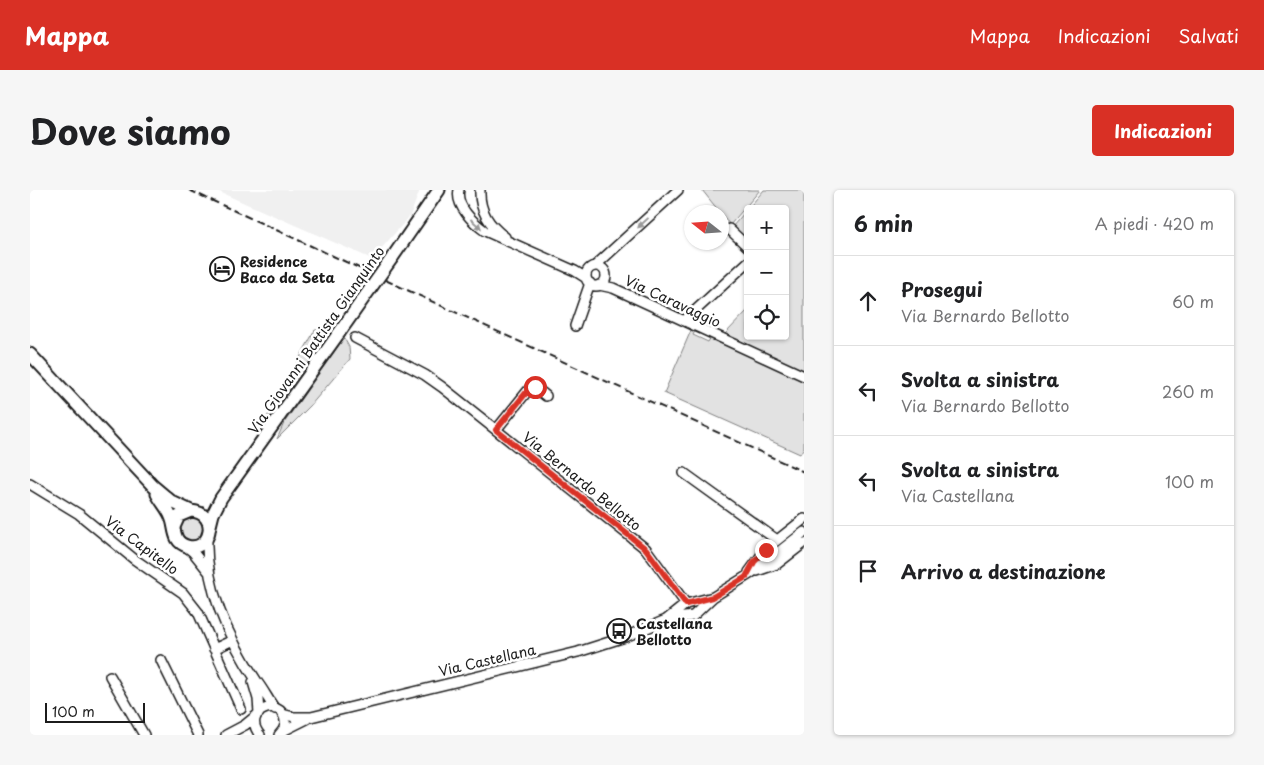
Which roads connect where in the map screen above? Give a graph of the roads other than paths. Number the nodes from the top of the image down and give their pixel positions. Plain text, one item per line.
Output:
1 (459, 190) edge
2 (678, 190) edge
3 (479, 191) edge
4 (439, 193) edge
5 (729, 229) dead end
6 (511, 242) junction
7 (744, 243) edge
8 (744, 266) edge
9 (594, 277) junction
10 (684, 321) junction
11 (575, 326) dead end
12 (355, 338) dead end
13 (30, 354) edge
14 (804, 376) edge
15 (546, 396) dead end
16 (496, 430) junction
17 (684, 473) dead end
18 (30, 484) edge
19 (153, 486) junction
20 (222, 498) junction
21 (193, 511) junction
22 (804, 519) edge
23 (174, 527) junction
24 (804, 532) edge
25 (208, 534) junction
26 (777, 540) junction
27 (804, 543) edge
28 (184, 545) junction
29 (210, 573) junction
30 (748, 576) junction
31 (713, 597) junction
32 (687, 605) junction
33 (692, 615) junction
34 (666, 620) junction
35 (232, 640) junction
36 (214, 649) junction
37 (161, 660) dead end
38 (249, 670) junction
39 (110, 676) dead end
40 (241, 709) dead end
41 (279, 711) junction
42 (257, 714) junction
43 (310, 717) junction
44 (230, 733) edge
45 (281, 733) edge
46 (259, 734) edge
47 (144, 735) edge
48 (198, 735) edge

1 -> 6 street, Via Caravaggio
2 -> 9 street
3 - 6 street, Via Caravaggio
4 - 20 main road, Via Giovanni Battista Gianquinto, bridge
5 - 7 street
6 - 9 street, Via Caravaggio
8 - 10 street
9 - 10 street, Via Caravaggio
9 - 11 street
10 - 14 street, Via Caravaggio
12 - 16 street, Via Bernardo Bellotto
13 - 19 main road
15 - 16 street
16 - 32 street, Via Bernardo Bellotto
17 - 26 street
18 - 36 street, Via Capitello
19 - 21 main road
19 - 23 main road
20 - 21 main road, Via Giovanni Battista Gianquinto
20 - 25 main road, Via Giovanni Battista Gianquinto
21 - 23 main road
21 - 25 main road
22 - 26 street, Via Castellana
23 - 28 main road
24 - 30 street, Via Castellana
25 - 28 main road
25 - 29 street, Via Giovanni Battista Gianquinto
26 - 30 street, Via Castellana
27 - 30 street, Via Castellana
28 - 29 street, Via Giovanni Battista Gianquinto
29 - 35 street, Via Giovanni Battista Gianquinto
30 - 31 street, Via Castellana
31 - 32 street, Via Castellana
31 - 33 street, Via Castellana
32 - 33 street
32 - 34 street, Via Castellana
33 - 34 street, Via Castellana
34 - 43 street, Via Castellana
35 - 36 street
35 - 38 street, Via Giovanni Battista Gianquinto
36 - 40 street, Via Capitello
37 - 48 street
38 - 41 street, Via Giovanni Battista Gianquinto
38 - 42 street, Via Giovanni Battista Gianquinto
39 - 47 street
41 - 42 street
41 - 43 street, Via Castellana
41 - 45 street
42 - 44 street
42 - 46 street, Via Giovanni Battista Gianquinto
43 - 45 street, Via Castellana
44 - 46 street

